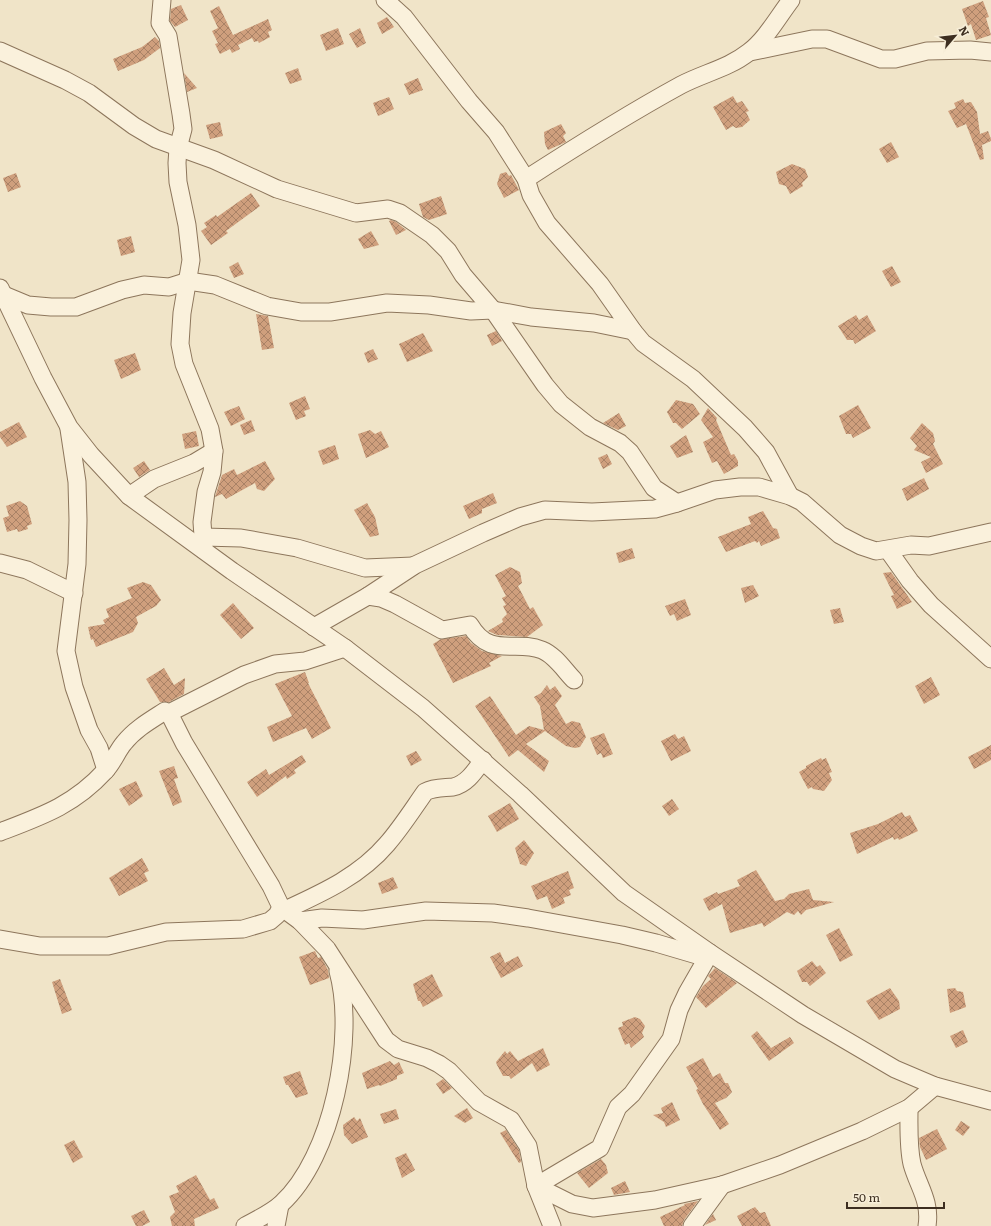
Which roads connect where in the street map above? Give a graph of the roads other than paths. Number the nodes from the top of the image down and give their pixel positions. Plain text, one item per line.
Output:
1 (162, 0) edge
2 (385, 0) edge
3 (791, 0) edge
4 (0, 52) edge
5 (750, 52) junction
6 (991, 52) edge
7 (178, 148) junction
8 (526, 179) junction
9 (188, 281) junction
10 (2, 292) edge
11 (493, 310) junction
12 (633, 331) junction
13 (69, 427) junction
14 (214, 451) junction
15 (129, 496) junction
16 (790, 496) junction
17 (677, 503) junction
18 (991, 532) edge
19 (204, 544) junction
20 (888, 550) junction
21 (0, 563) edge
22 (415, 565) junction
23 (74, 593) junction
24 (368, 596) junction
25 (314, 627) junction
26 (345, 648) junction
27 (991, 659) edge
28 (574, 680) dead end
29 (169, 713) junction
30 (483, 760) junction
31 (106, 770) junction
32 (0, 832) edge
33 (283, 909) junction
34 (300, 921) junction
35 (0, 939) edge
36 (708, 956) junction
37 (334, 960) junction
38 (935, 1086) junction
39 (991, 1101) edge
40 (909, 1108) junction
41 (722, 1185) junction
42 (536, 1186) junction
43 (280, 1205) junction
44 (245, 1226) edge
45 (276, 1226) edge
46 (552, 1226) edge
47 (692, 1226) edge
48 (927, 1226) edge

1 - 7 street
2 - 8 street
3 - 5 street
4 - 7 street
5 - 6 street
5 - 8 street
7 - 9 street
7 - 11 street
8 - 12 street
9 - 10 street
9 - 11 street
9 - 14 street
10 - 13 street
11 - 12 street
11 - 17 street
12 - 16 street
13 - 15 street
13 - 23 street
14 - 15 street
14 - 19 street
15 - 19 street
16 - 17 street
16 - 20 street
17 - 22 street
18 - 20 street
19 - 22 street
19 - 25 street
20 - 27 street
21 - 23 street
22 - 24 street
23 - 31 street
24 - 25 street
24 - 28 street
25 - 26 street
26 - 29 street
26 - 30 street
29 - 31 street
29 - 33 street
30 - 33 street
30 - 36 street
31 - 32 street
33 - 34 street
33 - 35 street
34 - 36 street
34 - 37 street
36 - 38 street
36 - 42 street
37 - 42 street
37 - 43 street
38 - 39 street
38 - 40 street
40 - 41 street
40 - 48 street
41 - 42 street
41 - 47 street
42 - 46 street
43 - 44 street
43 - 45 street

